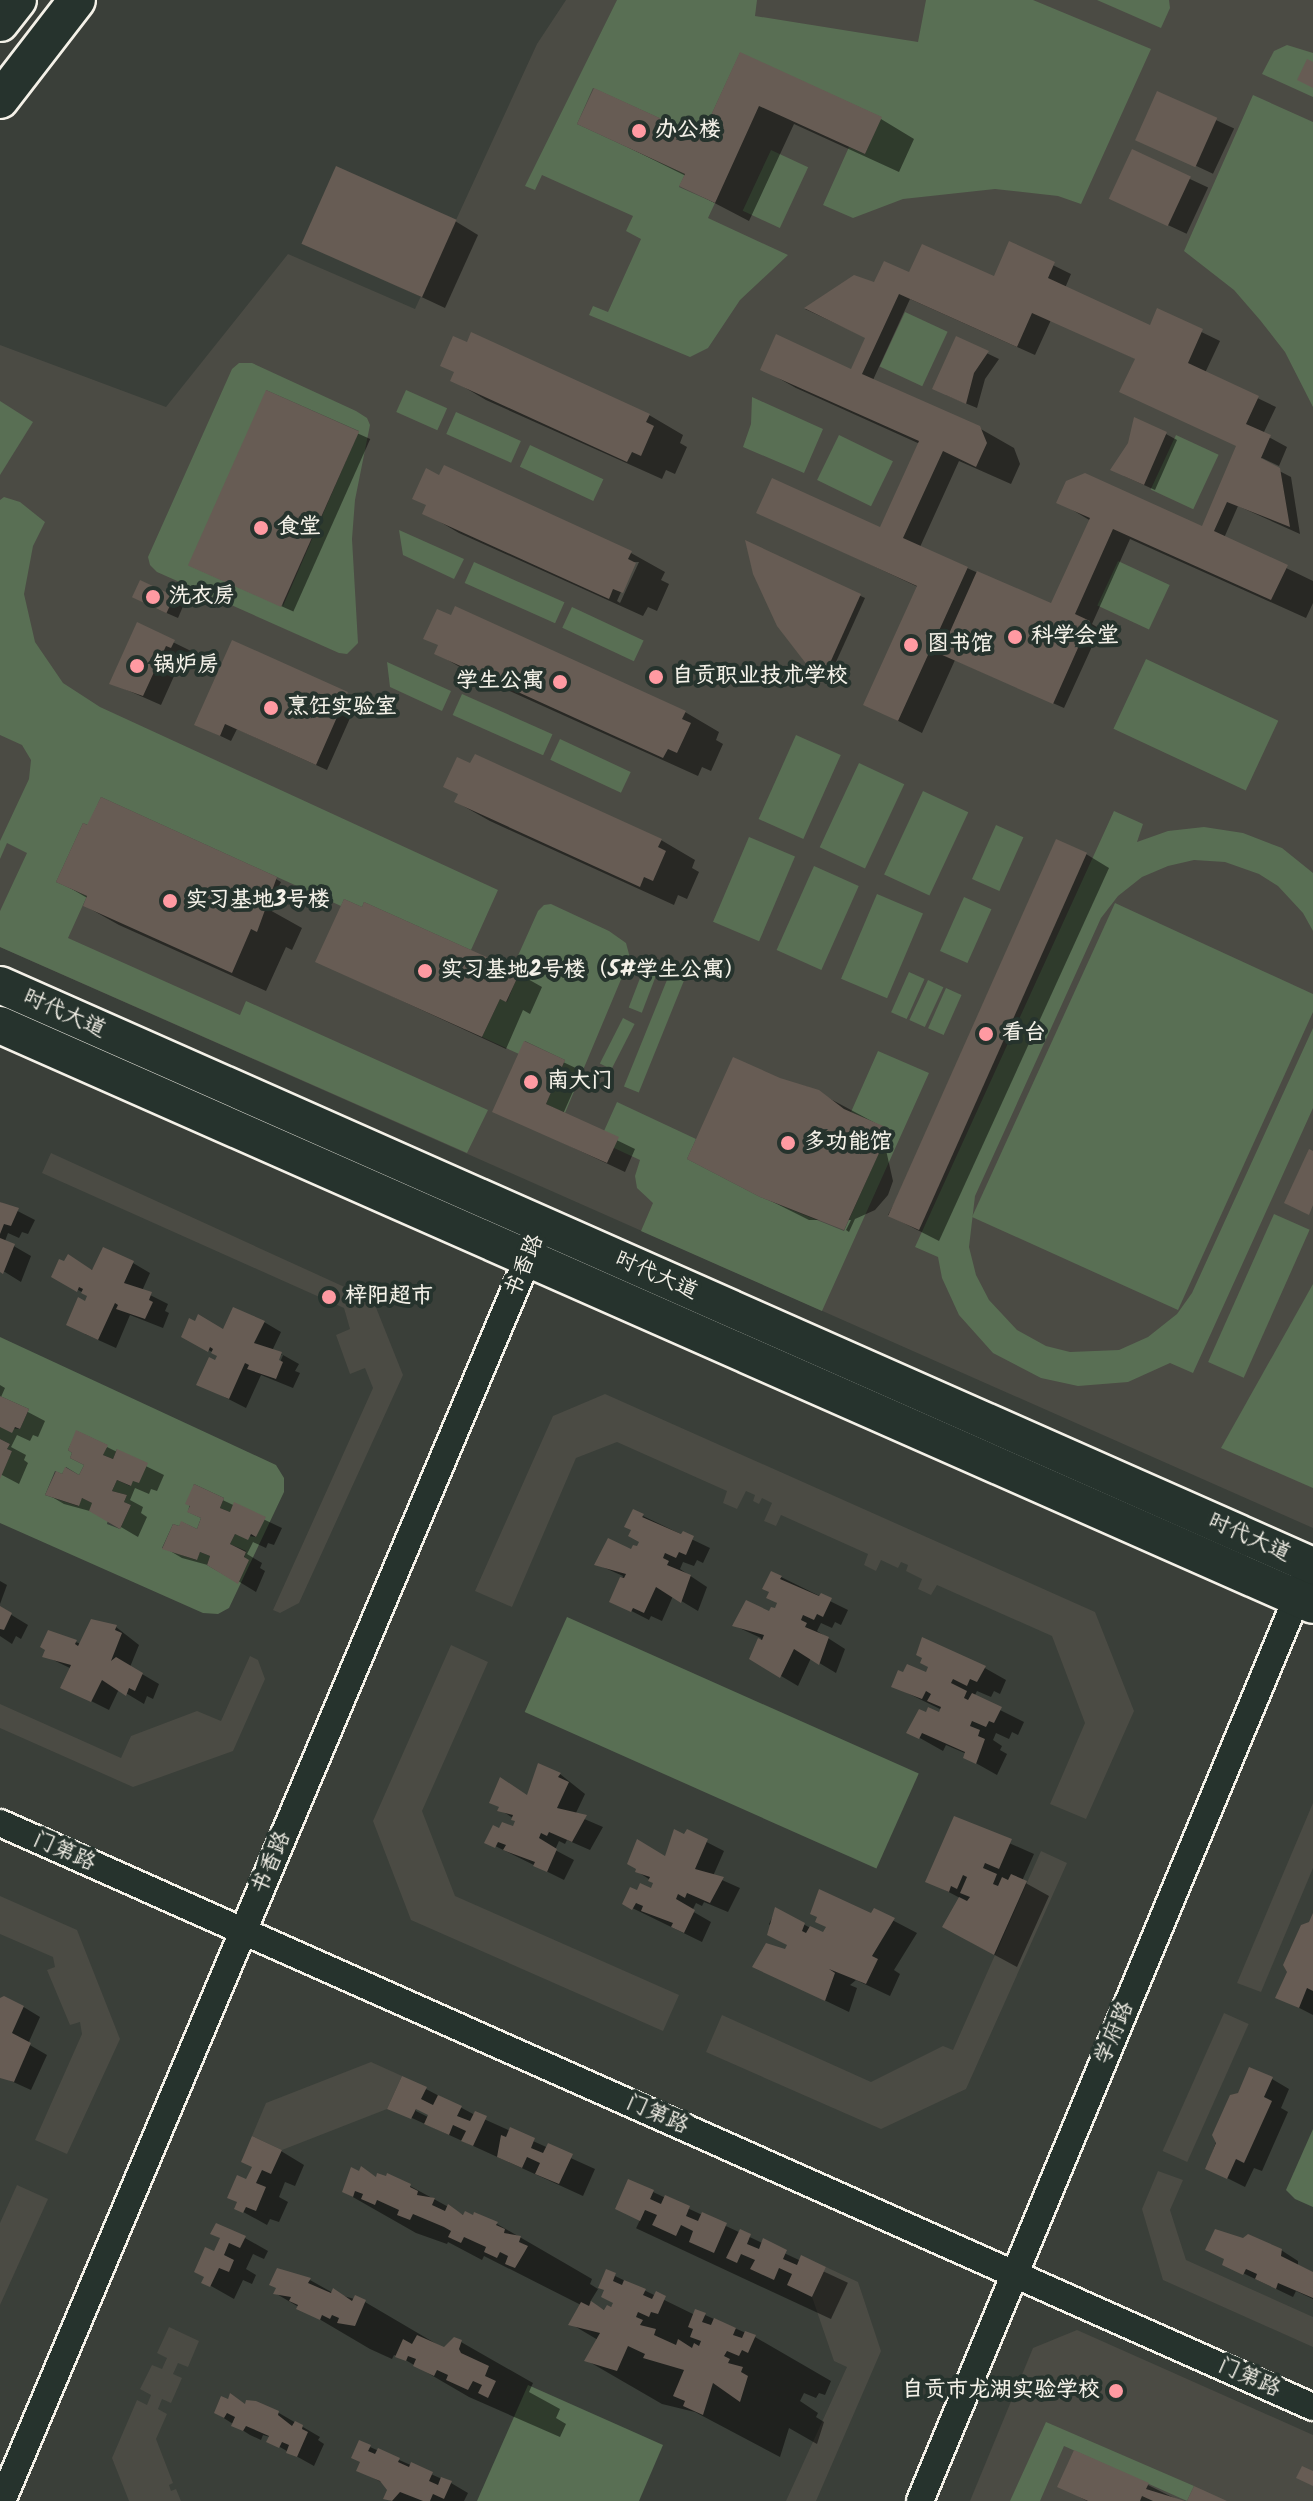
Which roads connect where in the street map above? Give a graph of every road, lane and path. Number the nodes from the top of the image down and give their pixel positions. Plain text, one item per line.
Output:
1 (18, 0) edge
2 (77, 0) edge
3 (0, 23) edge
4 (0, 100) edge
5 (0, 985) edge
6 (0, 1025) edge
7 (535, 1241) junction
8 (1312, 1566) edge
9 (1305, 1602) edge
10 (0, 1823) edge
11 (243, 1931) junction
12 (1015, 2274) junction
13 (1313, 2407) edge
14 (2, 2501) edge
15 (920, 2501) edge

1 - 3 main road
2 - 4 main road
5 - 7 main road, 时代大道
6 - 7 main road, 时代大道
7 - 8 main road, 时代大道
7 - 9 main road, 时代大道
7 - 11 street, 书香路
8 - 9 street, 学府路
9 - 12 street, 学府路
10 - 11 street, 门第路
11 - 12 street, 门第路
11 - 14 street, 书香路
12 - 13 street, 门第路
12 - 15 street, 学府路

